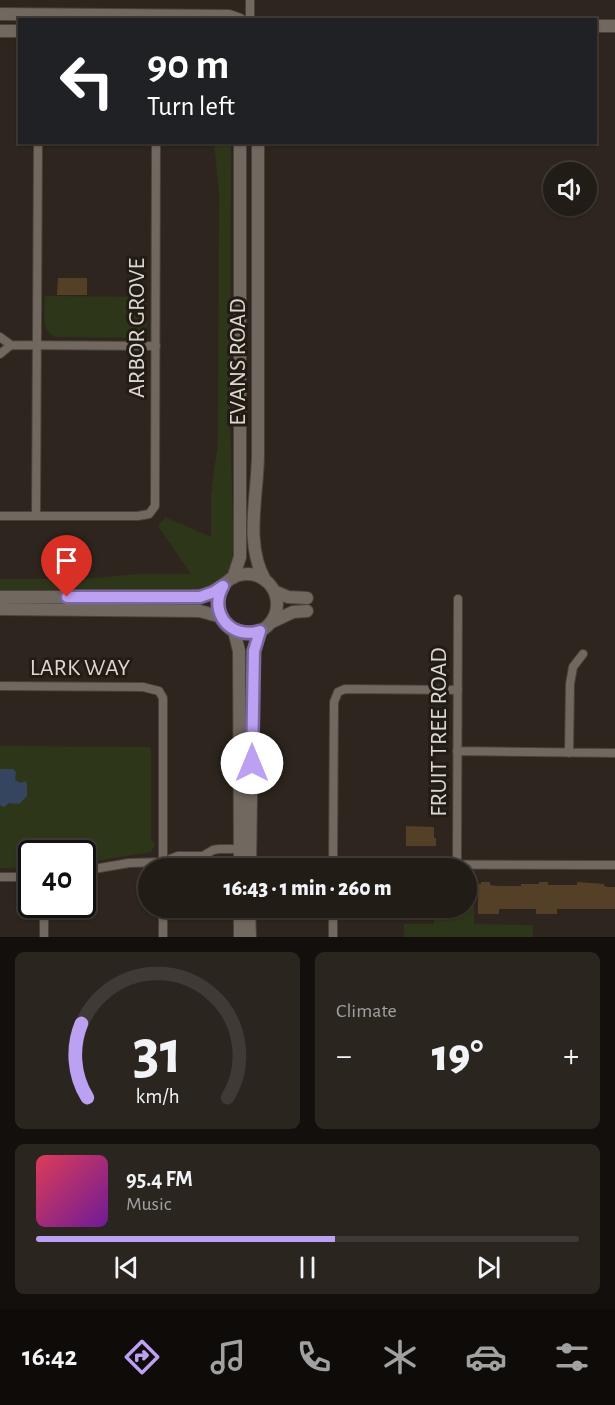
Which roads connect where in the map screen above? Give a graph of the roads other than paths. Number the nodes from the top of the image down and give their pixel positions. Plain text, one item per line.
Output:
1 (250, 0) edge
2 (0, 14) edge
3 (234, 18) edge
4 (250, 18) edge
5 (597, 26) edge
6 (615, 26) edge
7 (0, 31) edge
8 (18, 31) edge
9 (38, 144) edge
10 (156, 144) edge
11 (240, 144) edge
12 (258, 144) edge
13 (239, 324) junction
14 (258, 324) junction
15 (0, 337) edge
16 (11, 345) junction
17 (37, 345) junction
18 (156, 346) junction
19 (0, 354) edge
20 (0, 516) edge
21 (36, 516) junction
22 (266, 580) junction
23 (228, 582) junction
24 (274, 591) junction
25 (0, 597) edge
26 (307, 598) dead end
27 (458, 599) dead end
28 (0, 609) edge
29 (307, 611) dead end
30 (221, 617) junction
31 (270, 623) junction
32 (234, 631) junction
33 (260, 631) junction
34 (583, 654) dead end
35 (0, 686) edge
36 (458, 690) junction
37 (457, 751) junction
38 (569, 753) junction
39 (615, 753) edge
40 (240, 849) junction
41 (203, 856) joint
42 (163, 858) edge
43 (175, 858) edge
44 (244, 858) edge
45 (247, 858) edge
46 (333, 858) edge
47 (457, 858) edge
48 (138, 864) edge
49 (477, 864) edge
50 (615, 865) edge
51 (96, 869) edge
52 (0, 877) edge
53 (18, 877) edge
54 (44, 918) edge
55 (163, 918) edge
56 (240, 918) edge
57 (249, 918) edge
58 (333, 918) edge
59 (44, 937) edge
60 (163, 937) edge
61 (240, 937) edge
62 (250, 937) edge
63 (333, 937) edge

1 - 4 street
2 - 3 street
5 - 6 street
7 - 8 street
9 - 17 street
10 - 18 street, ARBOR GROVE
11 - 13 street, EVANS ROAD
12 - 14 street, EVANS ROAD
13 - 14 street
13 - 23 street, EVANS ROAD
14 - 22 street, EVANS ROAD
15 - 16 street
16 - 17 street
16 - 19 street
17 - 18 street
17 - 21 street
18 - 21 street, ARBOR GROVE
20 - 21 street
22 - 23 street
22 - 24 street
23 - 25 street
23 - 30 street
24 - 26 street
24 - 31 street
27 - 36 street, FRUIT TREE ROAD
28 - 30 street
29 - 31 street
30 - 32 street
31 - 33 street
32 - 33 street
32 - 40 street
33 - 45 street
34 - 38 street
35 - 42 street, LARK WAY
36 - 37 street, FRUIT TREE ROAD
36 - 46 street
37 - 38 street
37 - 47 street, FRUIT TREE ROAD
38 - 39 street
40 - 41 street
40 - 44 street
41 - 43 street
48 - 51 street
49 - 50 street
52 - 53 street
54 - 59 street
55 - 60 street
56 - 61 street
57 - 62 street
58 - 63 street

